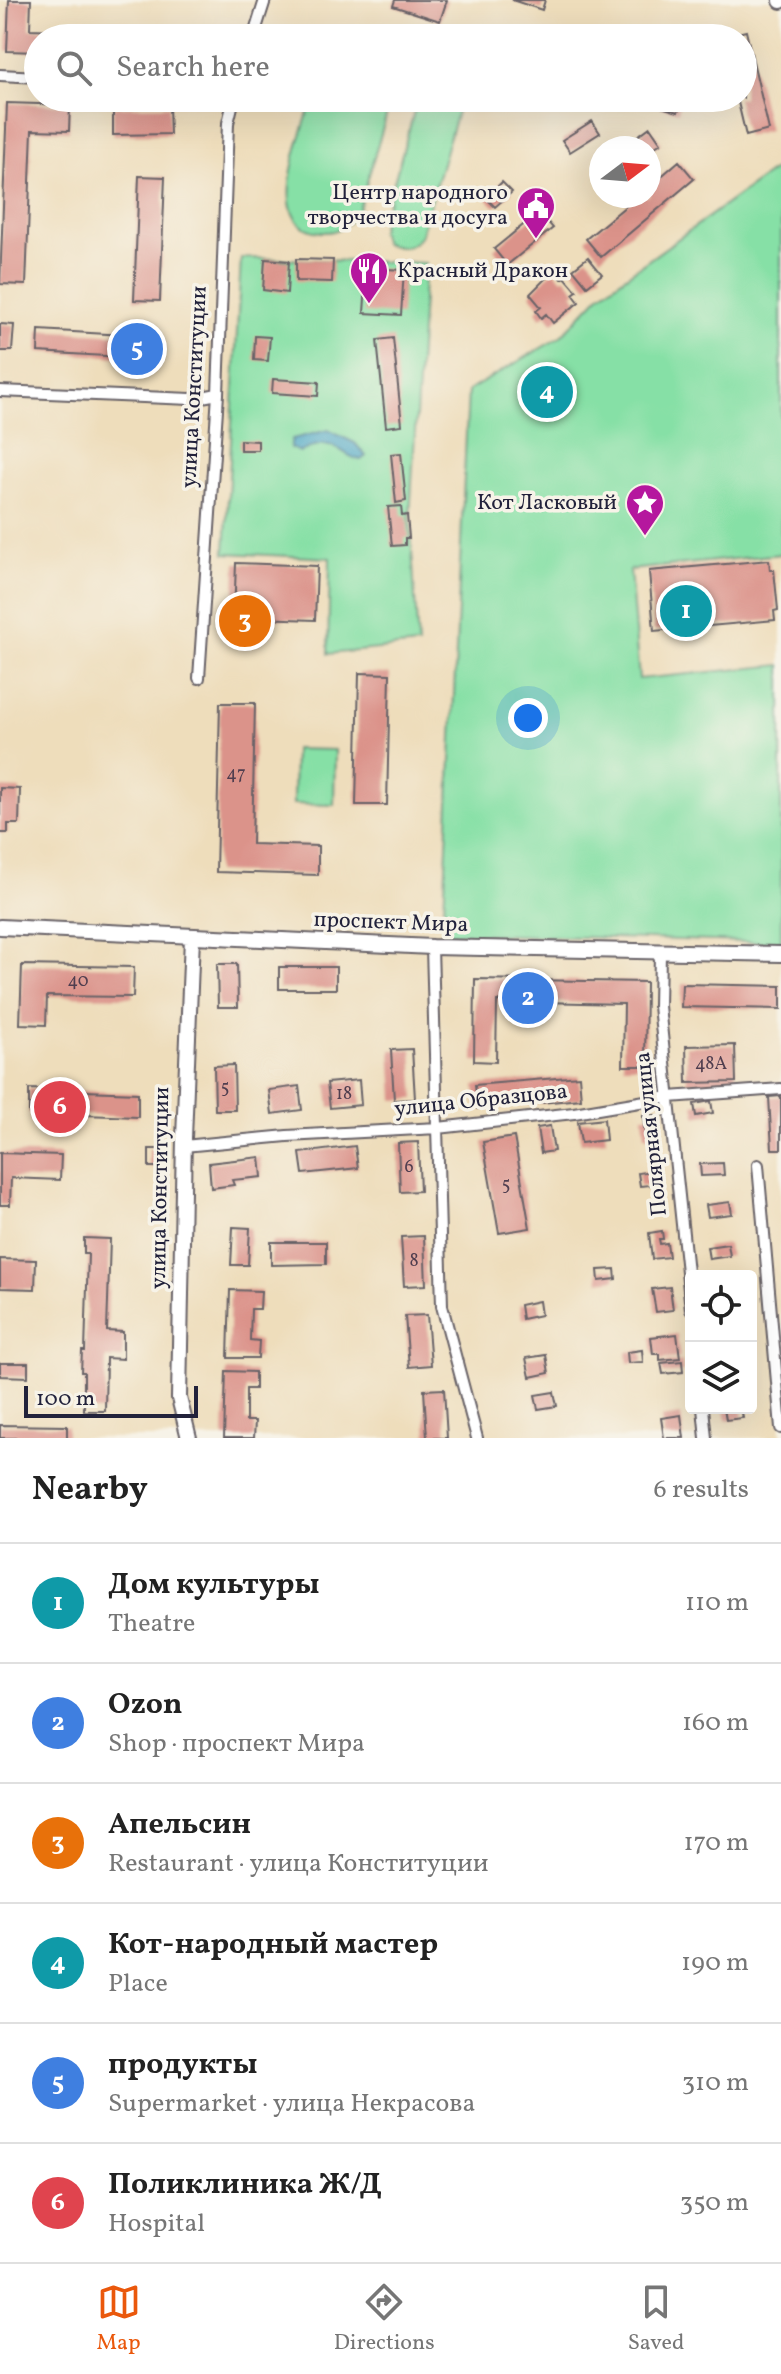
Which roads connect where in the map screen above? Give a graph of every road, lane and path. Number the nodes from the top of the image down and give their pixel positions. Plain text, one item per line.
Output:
1 (265, 0) edge
2 (257, 24) edge
3 (0, 75) edge
4 (24, 76) edge
5 (231, 112) edge
6 (0, 391) edge
7 (218, 394) junction
8 (199, 678) dead end
9 (0, 927) edge
10 (192, 937) junction
11 (432, 947) junction
12 (660, 953) junction
13 (781, 954) edge
14 (781, 1089) edge
15 (669, 1097) junction
16 (438, 1128) junction
17 (184, 1146) junction
18 (758, 1165) dead end
19 (687, 1270) edge
20 (704, 1414) edge
21 (781, 1428) edge
22 (189, 1438) edge
23 (477, 1438) edge
24 (706, 1438) edge

1 - 2 street
3 - 4 street
5 - 7 street, улица Конституции
6 - 7 street
7 - 8 street, улица Конституции
9 - 10 street, проспект Мира
10 - 11 street, проспект Мира
10 - 17 street, улица Конституции
11 - 12 street, проспект Мира
11 - 16 street
12 - 13 street, проспект Мира
12 - 15 street, Полярная улица
14 - 15 street, улица Образцова
15 - 16 street, улица Образцова
15 - 19 street, Полярная улица
16 - 17 street, улица Образцова
16 - 23 street
17 - 22 street, улица Конституции
18 - 21 street
20 - 24 street

